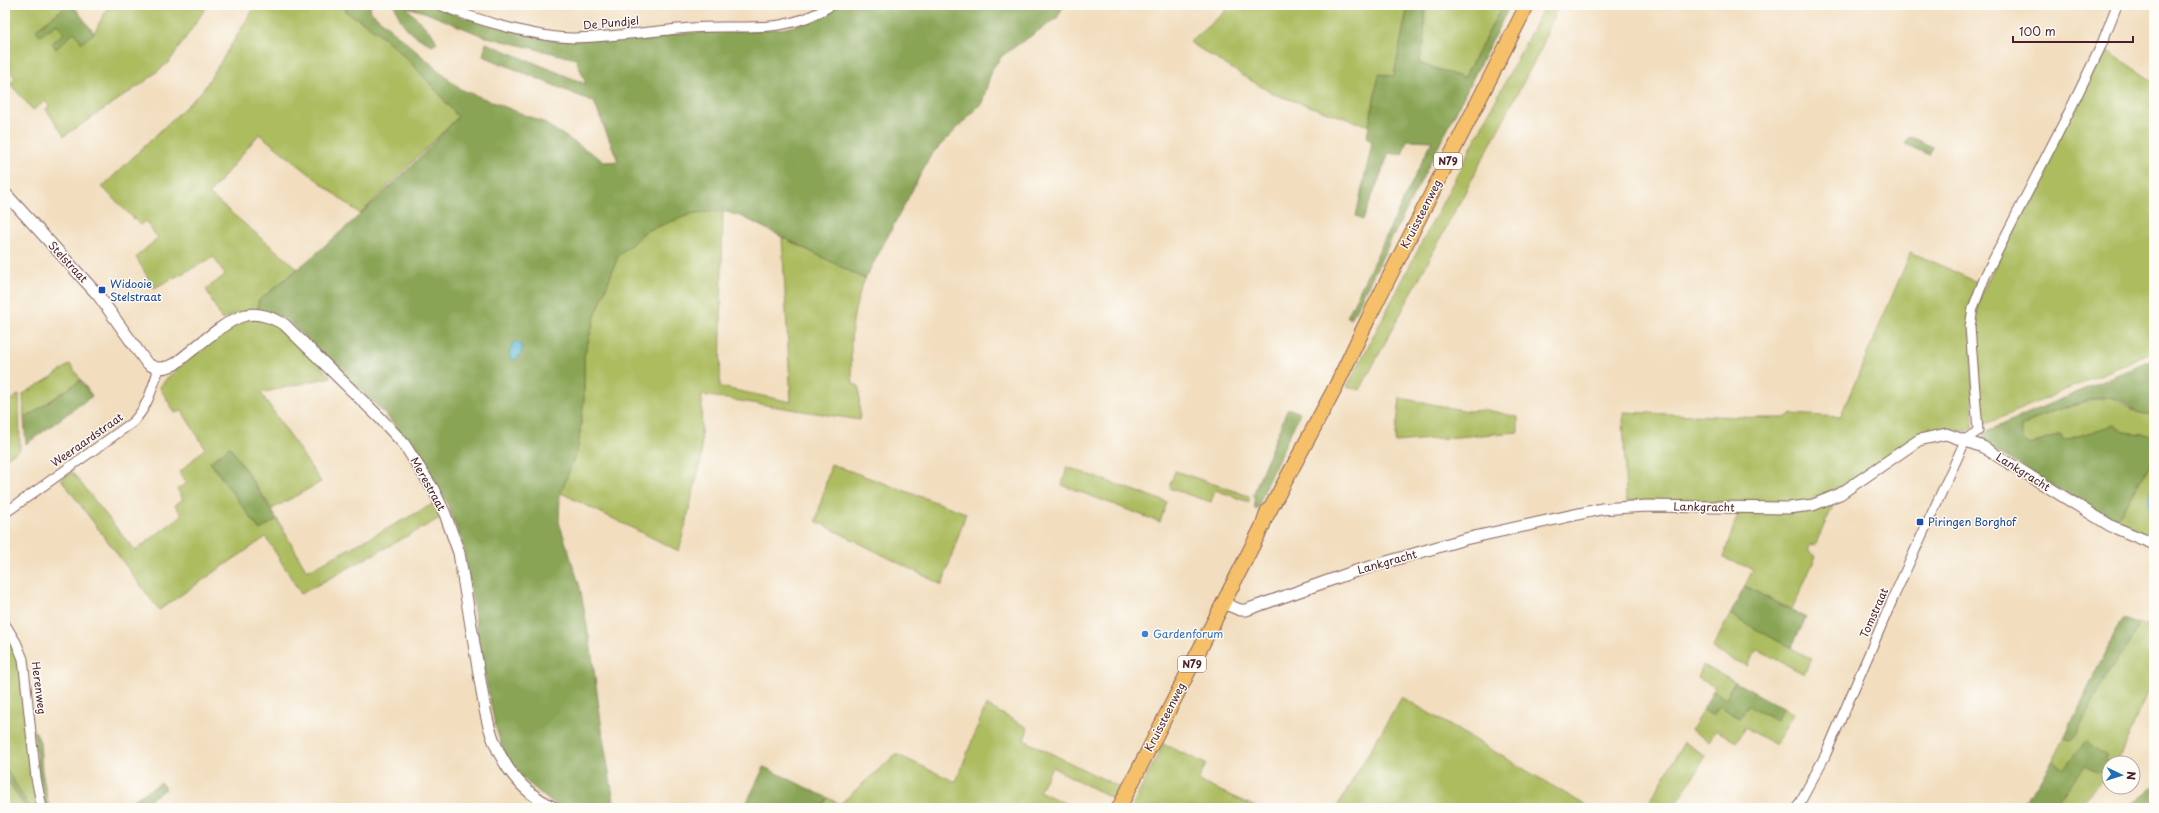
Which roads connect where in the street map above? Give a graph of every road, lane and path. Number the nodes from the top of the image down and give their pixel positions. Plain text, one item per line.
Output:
1 (440, 5) edge
2 (832, 5) edge
3 (1527, 5) edge
4 (2117, 5) edge
5 (5, 193) edge
6 (159, 368) junction
7 (1966, 439) junction
8 (5, 513) edge
9 (2154, 544) edge
10 (1223, 603) junction
11 (5, 624) edge
12 (42, 808) edge
13 (555, 808) edge
14 (1119, 808) edge
15 (1797, 808) edge

1 - 2 street, De Pundjel
3 - 10 main road, Kruissteenweg / N79
4 - 7 street
5 - 6 street, Stelstraat
6 - 8 street, Weeraardstraat
6 - 13 street, Merestraat
7 - 9 street, Lankgracht
7 - 10 street, Lankgracht
7 - 15 street, Tomstraat
10 - 14 main road, Kruissteenweg / N79
11 - 12 street, Herenweg

